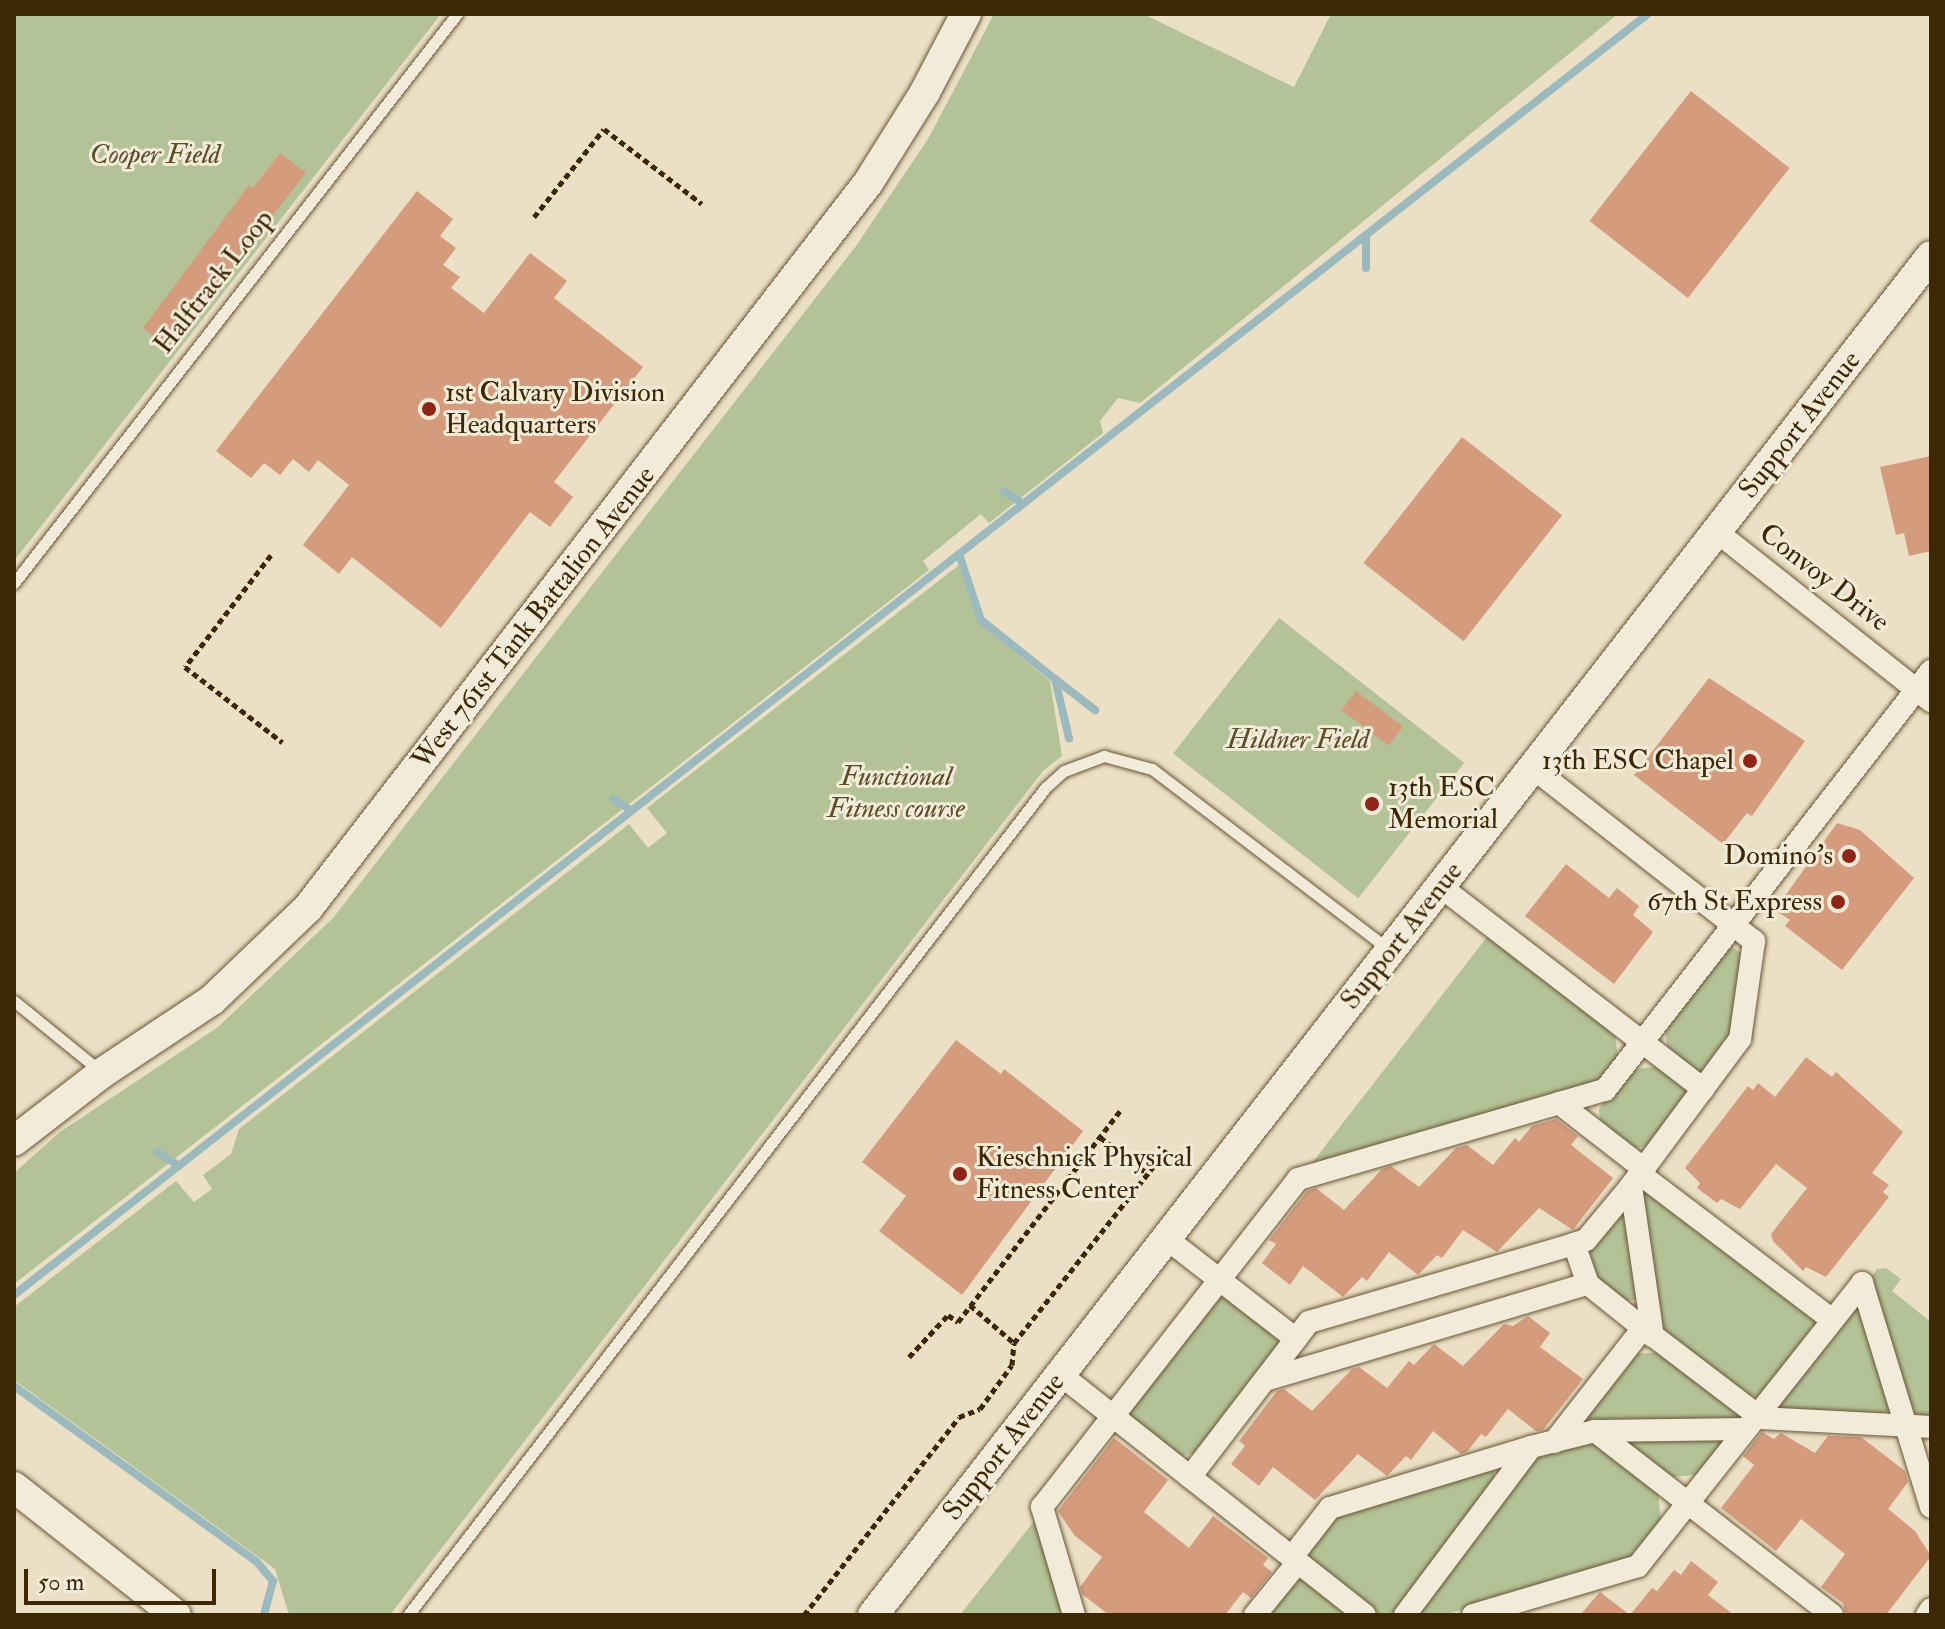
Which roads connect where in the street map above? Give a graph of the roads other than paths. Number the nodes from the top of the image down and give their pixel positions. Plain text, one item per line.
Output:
1 (457, 14) edge
2 (966, 14) edge
3 (1931, 256) edge
4 (1717, 532) junction
5 (14, 583) edge
6 (1931, 671) edge
7 (1924, 695) edge
8 (1533, 768) junction
9 (1441, 887) junction
10 (1734, 925) junction
11 (1391, 951) junction
12 (14, 1001) edge
13 (1642, 1042) junction
14 (102, 1073) junction
15 (1703, 1089) junction
16 (1559, 1103) junction
17 (14, 1141) edge
18 (1638, 1176) junction
19 (1167, 1239) junction
20 (1574, 1244) junction
21 (1219, 1279) junction
22 (1588, 1284) junction
23 (1832, 1320) junction
24 (1648, 1332) junction
25 (1296, 1339) junction
26 (1061, 1375) junction
27 (1265, 1380) junction
28 (1113, 1416) junction
29 (1752, 1422) junction
30 (1906, 1425) junction
31 (1931, 1427) edge
32 (1595, 1431) junction
33 (1554, 1442) junction
34 (1531, 1447) junction
35 (1190, 1477) junction
36 (14, 1487) edge
37 (1688, 1503) junction
38 (1931, 1507) edge
39 (1295, 1560) junction
40 (1807, 1608) edge
41 (1931, 1609) edge
42 (160, 1610) edge
43 (408, 1615) edge
44 (873, 1615) edge
45 (1074, 1615) edge
46 (1255, 1615) edge
47 (1365, 1615) edge
48 (1405, 1615) edge
49 (1473, 1615) edge
50 (1832, 1615) edge
51 (1927, 1615) edge

1 - 5 lane, Halftrack Loop
2 - 14 street, West 761st Tank Battalion Avenue
3 - 4 street, Support Avenue
4 - 7 street, Convoy Drive
4 - 8 street, Support Avenue
6 - 7 street
7 - 10 street
8 - 9 street, Support Avenue
8 - 10 street
9 - 11 street, Support Avenue
9 - 13 street
10 - 13 street
10 - 15 street
11 - 19 street, Support Avenue
11 - 43 lane
12 - 14 lane
13 - 15 street
13 - 16 street
14 - 17 street, West 761st Tank Battalion Avenue
15 - 18 street
16 - 18 street
16 - 21 street
18 - 20 street
18 - 23 street
18 - 24 street
19 - 21 street
19 - 26 street, Support Avenue
20 - 22 street
20 - 25 street
21 - 25 street
21 - 28 street
22 - 24 street
22 - 27 street
23 - 29 street
23 - 30 street
24 - 29 street
24 - 33 street
25 - 27 street
26 - 28 street
26 - 44 street, Support Avenue
27 - 35 street
28 - 35 street
28 - 45 street
29 - 30 street
29 - 32 street
29 - 37 street
30 - 31 street
30 - 38 street
32 - 33 street
32 - 37 street
33 - 34 street
34 - 39 street
34 - 48 street
35 - 39 street
36 - 42 street
37 - 40 street
37 - 49 street
39 - 46 street
39 - 47 street
40 - 50 street
41 - 51 street

